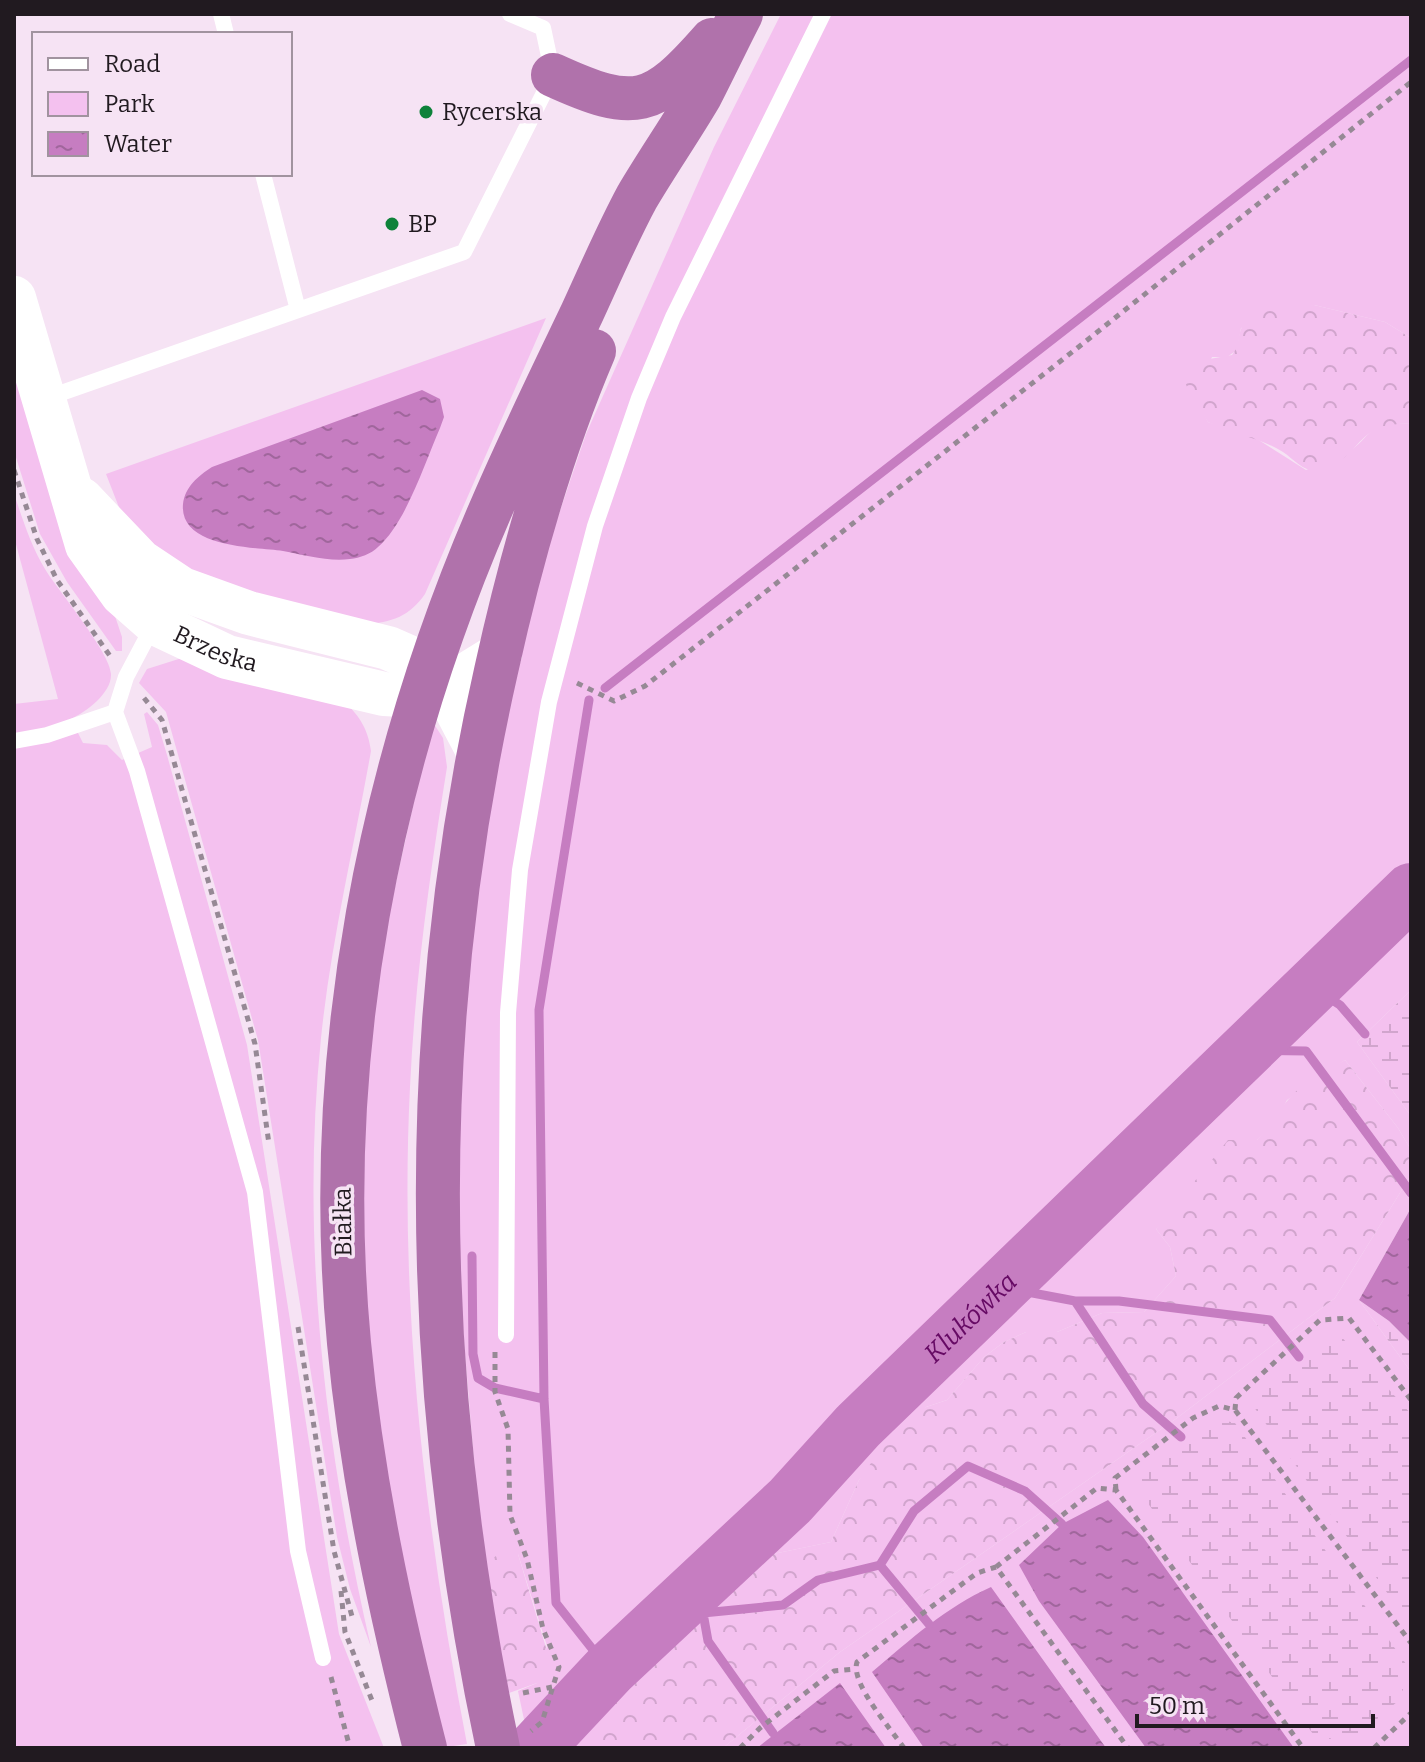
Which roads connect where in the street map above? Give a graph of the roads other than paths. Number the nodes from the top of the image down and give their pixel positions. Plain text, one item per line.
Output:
1 (510, 14) edge
2 (735, 14) edge
3 (741, 14) edge
4 (823, 14) edge
5 (546, 21) edge
6 (553, 75) junction
7 (700, 96) junction
8 (264, 176) edge
9 (14, 298) edge
10 (298, 310) junction
11 (43, 400) junction
12 (66, 482) junction
13 (155, 623) junction
14 (500, 654) junction
15 (432, 683) junction
16 (115, 712) junction
17 (14, 741) edge
18 (478, 751) junction
19 (506, 1335) dead end
20 (323, 1658) road end
21 (509, 1744) edge
22 (424, 1746) edge

1 - 5 lane
2 - 6 highway
3 - 7 highway
4 - 19 lane
5 - 6 lane
6 - 10 lane
7 - 14 highway
7 - 15 highway, Białka
8 - 10 lane
9 - 11 street, Brzeska
10 - 11 lane
11 - 12 street, Brzeska
12 - 13 street, Brzeska
12 - 15 street, Brzeska
13 - 15 street, Brzeska
13 - 16 lane
14 - 15 street
14 - 18 highway
15 - 18 street
15 - 22 highway, Białka
16 - 17 lane
16 - 20 lane
18 - 21 highway

